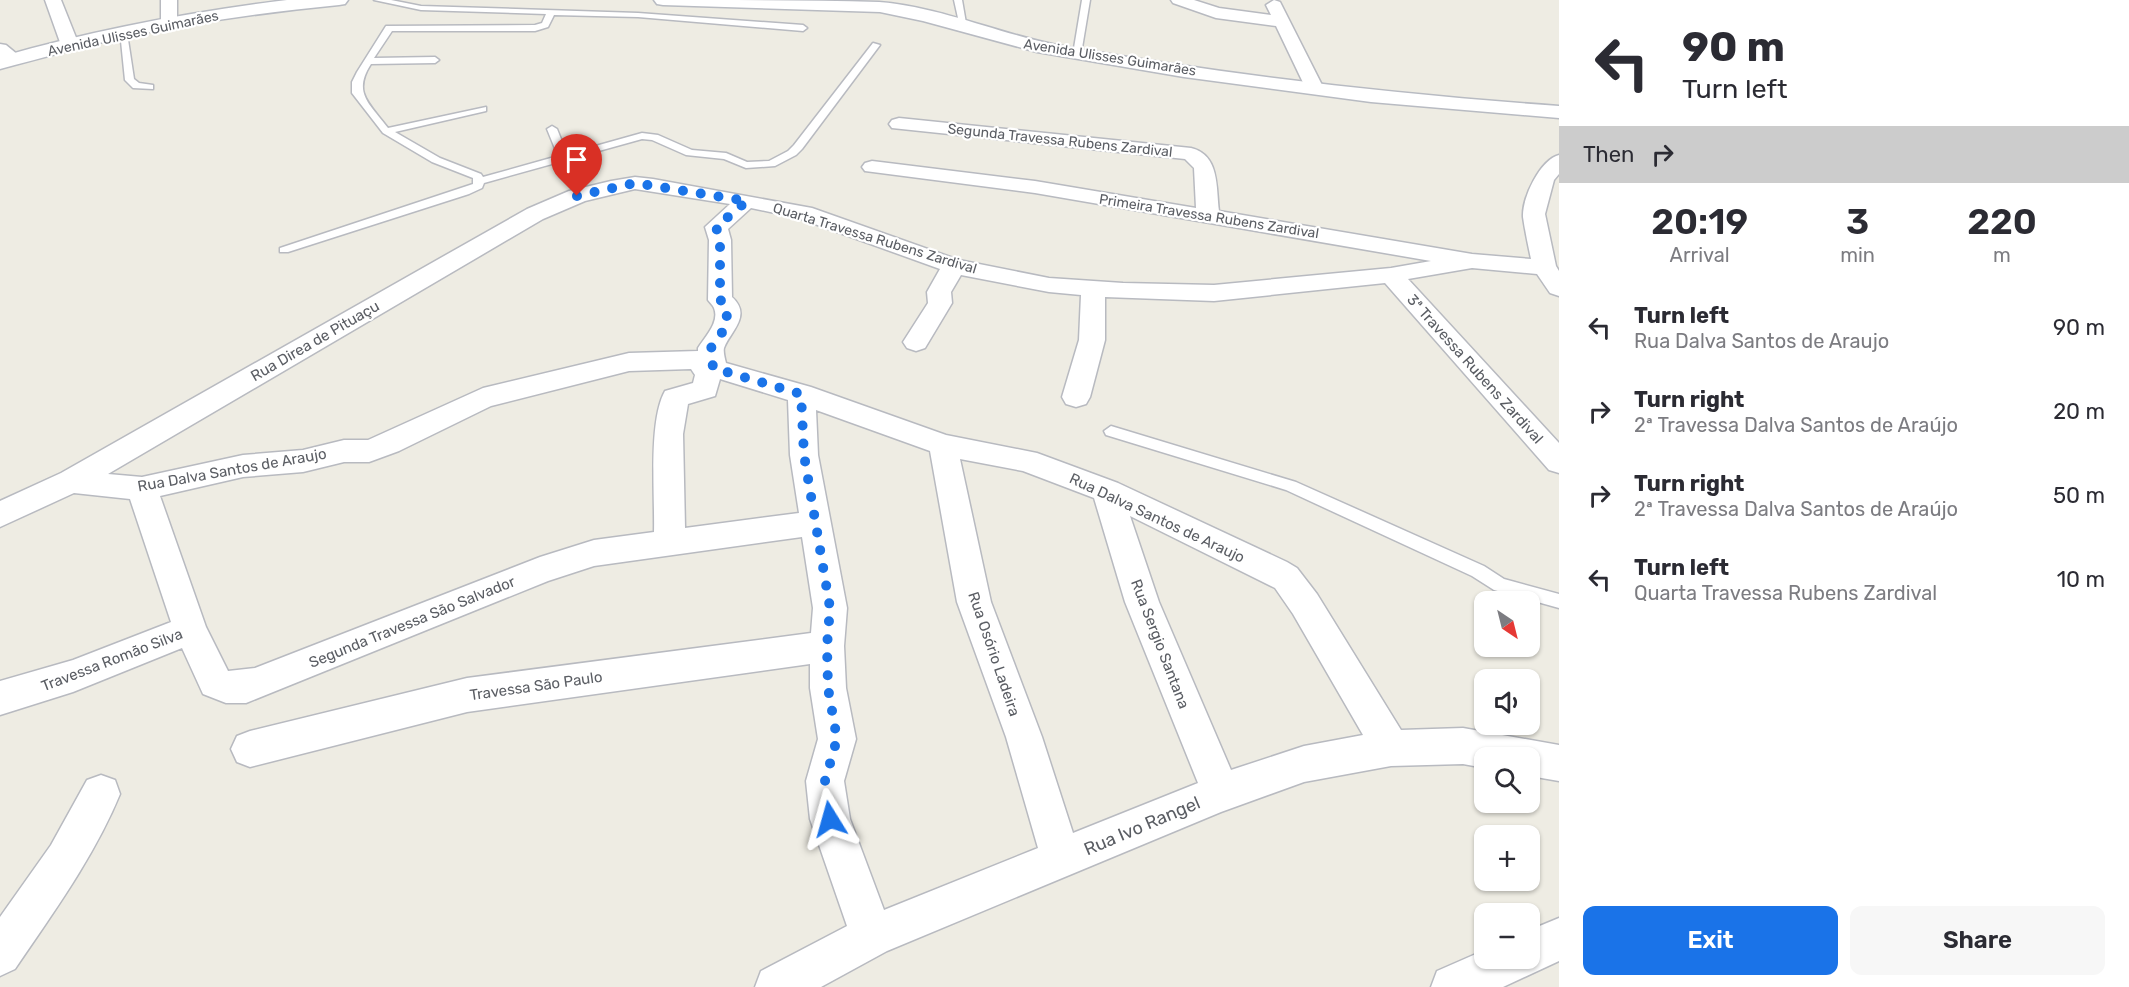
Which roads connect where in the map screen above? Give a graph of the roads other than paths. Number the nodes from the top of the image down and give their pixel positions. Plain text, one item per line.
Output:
1 (53, 0) edge
2 (169, 0) edge
3 (339, 0) edge
4 (378, 0) edge
5 (663, 0) edge
6 (958, 0) edge
7 (1086, 0) edge
8 (1179, 0) edge
9 (1272, 0) edge
10 (312, 1) edge
11 (759, 1) edge
12 (852, 3) edge
13 (551, 13) junction
14 (1283, 22) junction
15 (169, 23) junction
16 (964, 27) junction
17 (803, 28) dead end
18 (123, 33) junction
19 (70, 45) junction
20 (876, 45) dead end
21 (1077, 54) junction
22 (5, 57) edge
23 (435, 60) dead end
24 (367, 61) junction
25 (150, 87) dead end
26 (1315, 89) junction
27 (483, 109) dead end
28 (1559, 112) edge
29 (899, 124) dead end
30 (552, 129) dead end
31 (386, 131) junction
32 (563, 157) junction
33 (1559, 161) edge
34 (872, 167) dead end
35 (480, 181) junction
36 (635, 183) joint
37 (747, 201) junction
38 (1208, 214) junction
39 (285, 250) dead end
40 (1472, 261) junction
41 (954, 266) junction
42 (1544, 267) junction
43 (1391, 275) junction
44 (1093, 288) junction
45 (1559, 288) edge
46 (915, 342) dead end
47 (706, 364) junction
48 (801, 394) junction
49 (1076, 397) dead end
50 (1111, 431) dead end
51 (943, 445) junction
52 (1559, 462) edge
53 (71, 481) junction
54 (142, 489) junction
55 (1107, 492) junction
56 (0, 515) edge
57 (815, 523) junction
58 (670, 541) junction
59 (1559, 601) edge
60 (190, 630) junction
61 (827, 646) junction
62 (0, 698) edge
63 (1391, 748) junction
64 (1474, 748) edge
65 (250, 749) dead end
66 (1540, 760) edge
67 (1559, 763) edge
68 (1221, 793) junction
69 (101, 795) dead end
70 (1061, 859) junction
71 (872, 936) junction
72 (1559, 939) edge
73 (1540, 948) edge
74 (0, 954) edge
75 (1493, 969) edge
76 (777, 987) edge
77 (1453, 987) edge

1 - 19 street
2 - 15 street
3 - 10 main road, Avenida Ulisses Guimarães
4 - 13 lane
5 - 11 main road, Avenida Ulisses Guimarães
6 - 16 lane
7 - 21 lane
8 - 14 street
9 - 14 street
10 - 15 main road, Avenida Ulisses Guimarães
11 - 12 main road, Avenida Ulisses Guimarães
12 - 16 main road, Avenida Ulisses Guimarães
13 - 17 lane
13 - 24 lane
14 - 26 street
15 - 18 main road, Avenida Ulisses Guimarães
16 - 21 main road, Avenida Ulisses Guimarães
18 - 19 main road, Avenida Ulisses Guimarães
18 - 25 lane
19 - 22 main road, Avenida Ulisses Guimarães
20 - 32 lane
21 - 26 main road, Avenida Ulisses Guimarães
23 - 24 lane
24 - 31 lane
26 - 28 main road, Avenida Ulisses Guimarães
27 - 31 lane
29 - 38 street, Segunda Travessa Rubens Zardival
30 - 32 lane
31 - 35 lane
32 - 35 lane
33 - 42 street
34 - 38 street, Primeira Travessa Rubens Zardival
35 - 39 lane
36 - 37 street, Quarta Travessa Rubens Zardival
36 - 53 street, Rua Direa de Pituaçu
37 - 41 street, Quarta Travessa Rubens Zardival
37 - 47 street
38 - 40 street, Primeira Travessa Rubens Zardival
40 - 42 street, Primeira Travessa Rubens Zardival
40 - 43 street, Quarta Travessa Rubens Zardival
41 - 44 street, Quarta Travessa Rubens Zardival
41 - 46 street
42 - 45 street
43 - 44 street, Quarta Travessa Rubens Zardival
43 - 52 street, 3ª Travessa Rubens Zardival
44 - 49 street
47 - 48 street, Rua Dalva Santos de Araujo
47 - 54 street, Rua Dalva Santos de Araujo
47 - 58 street
48 - 51 street, Rua Dalva Santos de Araujo
48 - 57 street
50 - 59 lane
51 - 55 street, Rua Dalva Santos de Araujo
51 - 70 street, Rua Osório Ladeira
53 - 54 street, Rua Dalva Santos de Araujo
53 - 56 street, Rua Direa de Pituaçu
54 - 60 street, Segunda Travessa São Salvador
55 - 63 street, Rua Dalva Santos de Araujo
55 - 68 street, Rua Sergio Santana
57 - 58 street, Segunda Travessa São Salvador
57 - 61 street
58 - 60 street, Segunda Travessa São Salvador
60 - 62 street, Travessa Romão Silva
61 - 65 street, Travessa São Paulo
61 - 71 street
63 - 64 street, Rua Ivo Rangel
63 - 68 street, Rua Ivo Rangel
66 - 67 street, Rua Ivo Rangel
68 - 70 street, Rua Ivo Rangel
69 - 74 street
70 - 71 street, Rua Ivo Rangel
71 - 76 street, Rua Ivo Rangel
72 - 73 street
75 - 77 street

